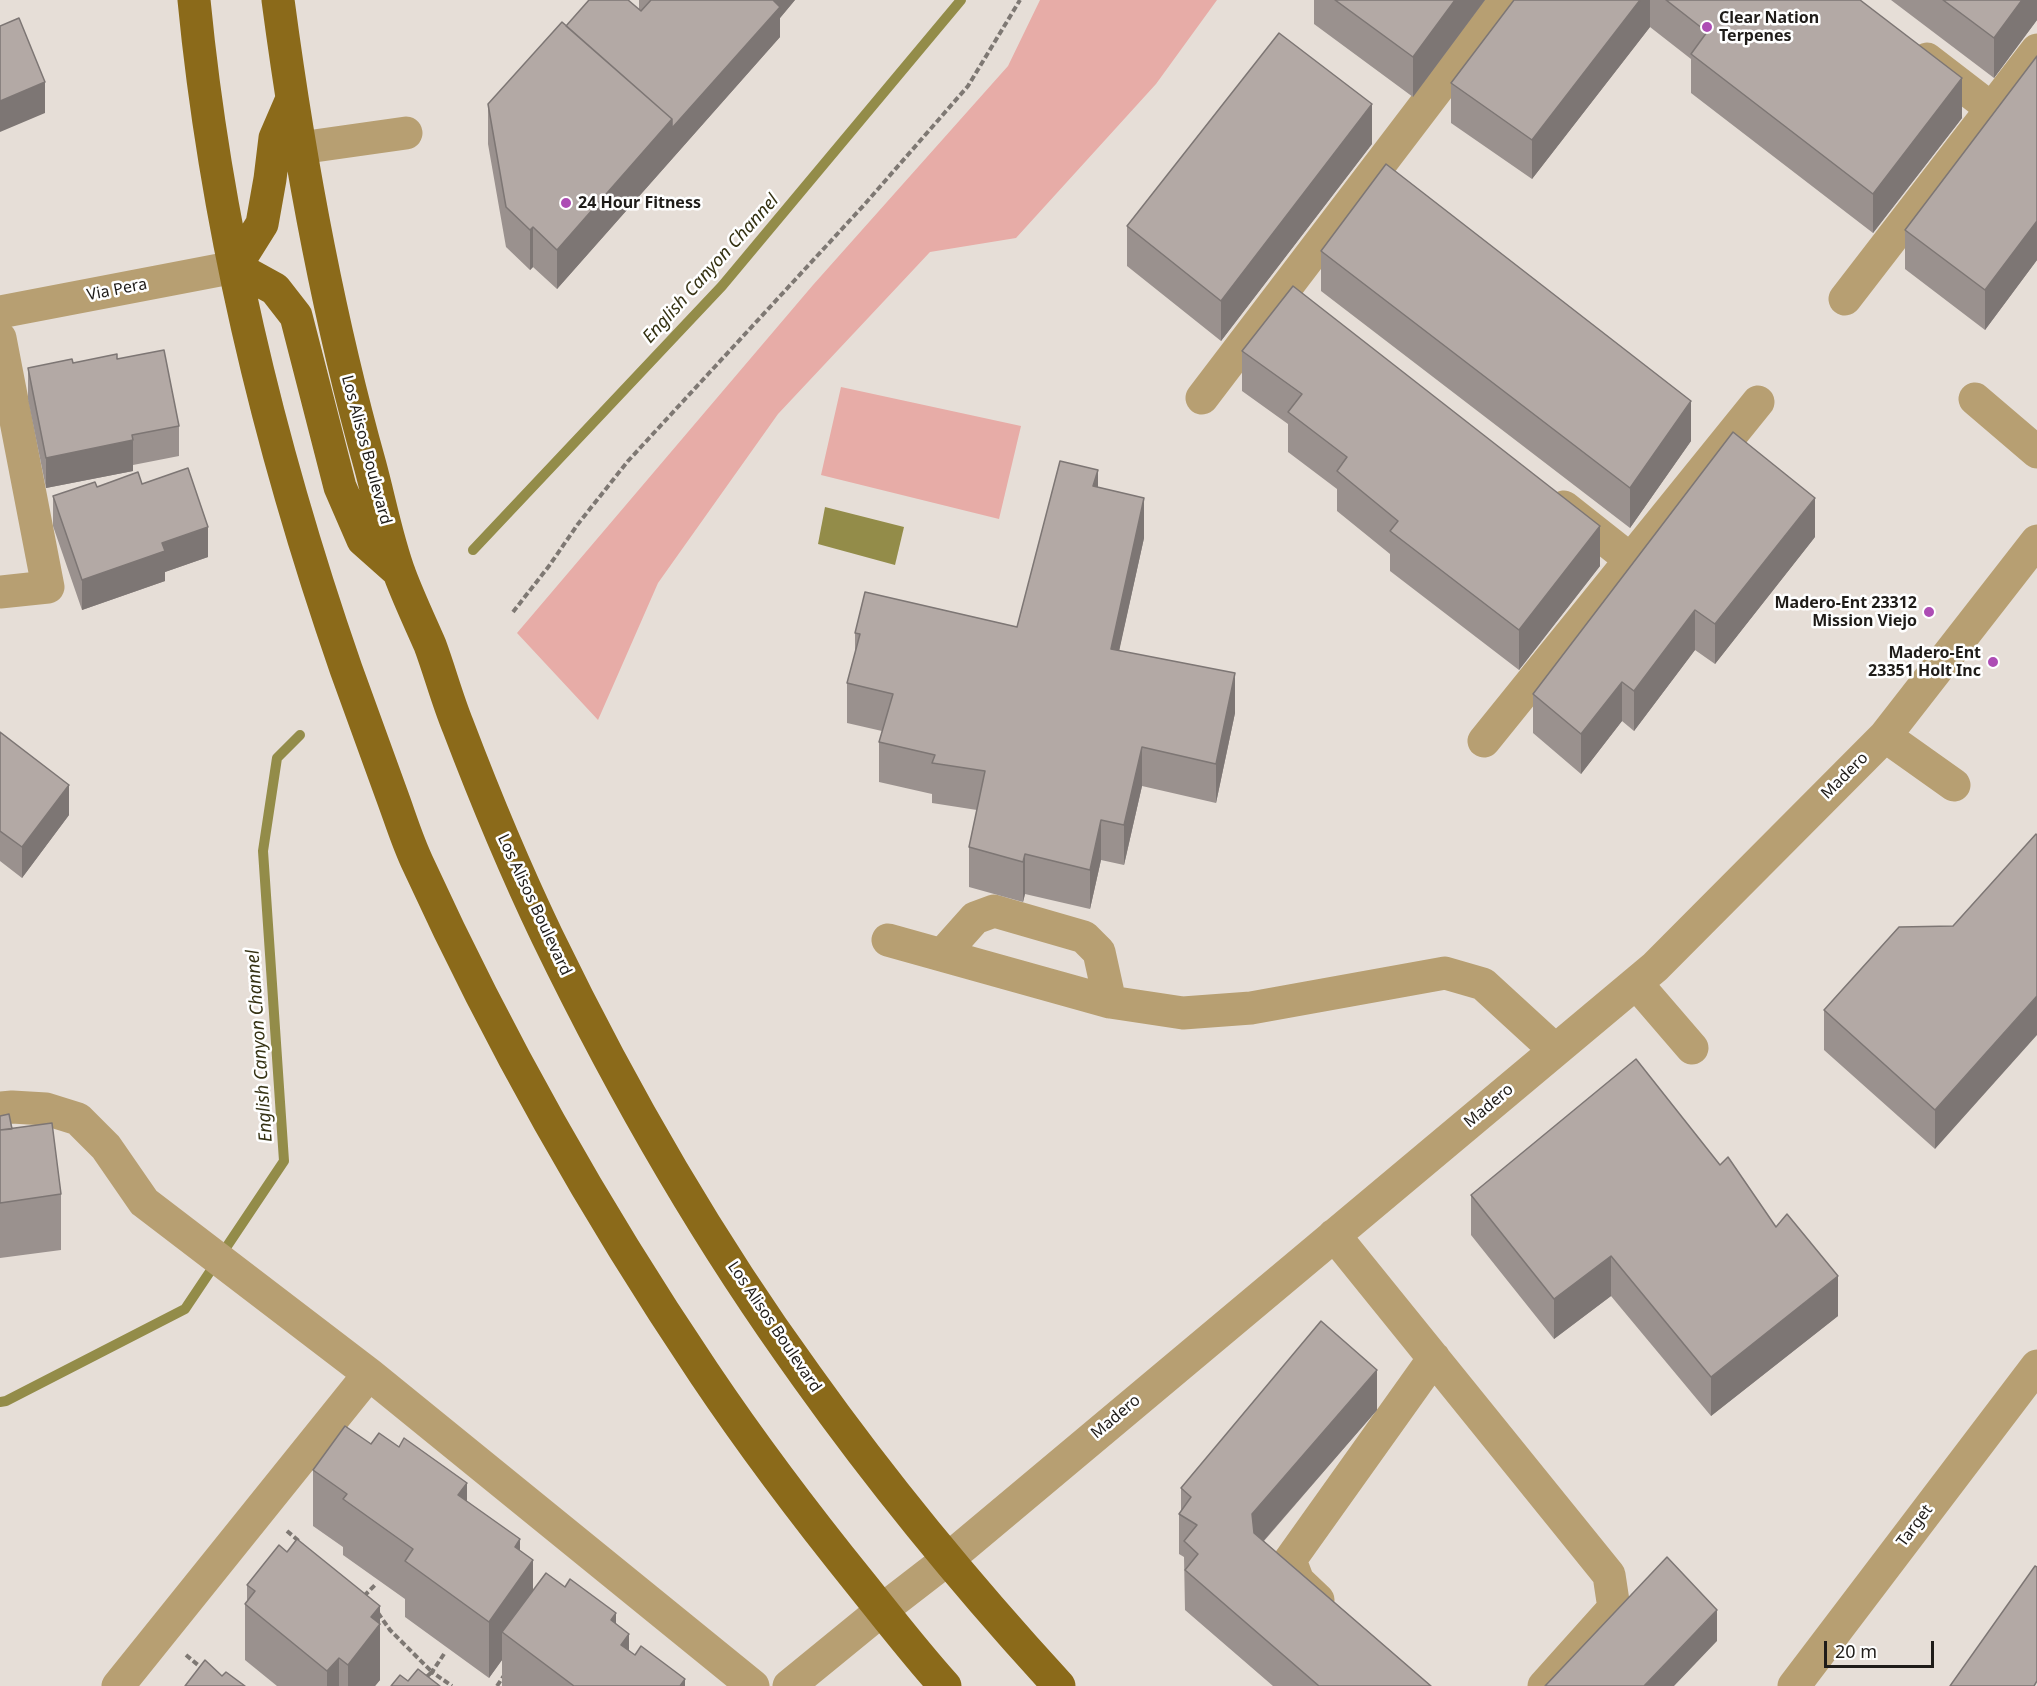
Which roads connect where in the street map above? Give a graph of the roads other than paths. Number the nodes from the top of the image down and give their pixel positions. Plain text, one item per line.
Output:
1 (194, 0) edge
2 (279, 0) edge
3 (1504, 0) edge
4 (1907, 44) edge
5 (2037, 50) edge
6 (291, 101) junction
7 (1992, 109) junction
8 (406, 133) dead end
9 (300, 148) junction
10 (235, 267) junction
11 (1286, 287) junction
12 (1845, 299) dead end
13 (1314, 309) edge
14 (0, 312) edge
15 (0, 338) edge
16 (1202, 398) dead end
17 (1975, 399) dead end
18 (1758, 402) dead end
19 (2037, 452) edge
20 (1538, 486) edge
21 (1631, 560) junction
22 (2031, 560) edge
23 (399, 572) junction
24 (0, 591) edge
25 (1885, 736) junction
26 (1484, 741) dead end
27 (1954, 785) dead end
28 (888, 940) dead end
29 (942, 954) junction
30 (1636, 983) junction
31 (1110, 1002) junction
32 (1692, 1048) dead end
33 (1555, 1050) junction
34 (0, 1108) edge
35 (1334, 1235) junction
36 (1434, 1358) junction
37 (2037, 1366) edge
38 (369, 1374) junction
39 (948, 1559) junction
40 (882, 1610) junction
41 (1342, 1622) edge
42 (118, 1686) edge
43 (753, 1686) edge
44 (789, 1686) edge
45 (945, 1686) edge
46 (1059, 1686) edge
47 (1544, 1686) edge
48 (1794, 1686) edge

1 - 10 main road
2 - 6 main road, Los Alisos Boulevard
3 - 11 street
4 - 7 street
5 - 7 street
6 - 9 main road, Los Alisos Boulevard
6 - 10 main road
7 - 12 street
8 - 9 street
9 - 23 main road, Los Alisos Boulevard
10 - 14 street, Via Pera
10 - 23 main road
10 - 40 main road
11 - 13 street
11 - 16 street
15 - 24 street
17 - 19 street
18 - 21 street
20 - 21 street
21 - 26 street
22 - 25 street, Madero
23 - 39 main road, Los Alisos Boulevard
25 - 27 street
25 - 30 street, Madero
28 - 29 street
29 - 31 street
29 - 31 street
30 - 32 street
30 - 33 street, Madero
31 - 33 street
33 - 35 street, Madero
34 - 38 street
35 - 36 street
35 - 39 street, Madero
36 - 41 street
36 - 47 street
37 - 48 street, Target
38 - 42 street
38 - 43 street
39 - 40 street, Madero
39 - 46 main road, Los Alisos Boulevard
40 - 44 street, Madero
40 - 45 main road

